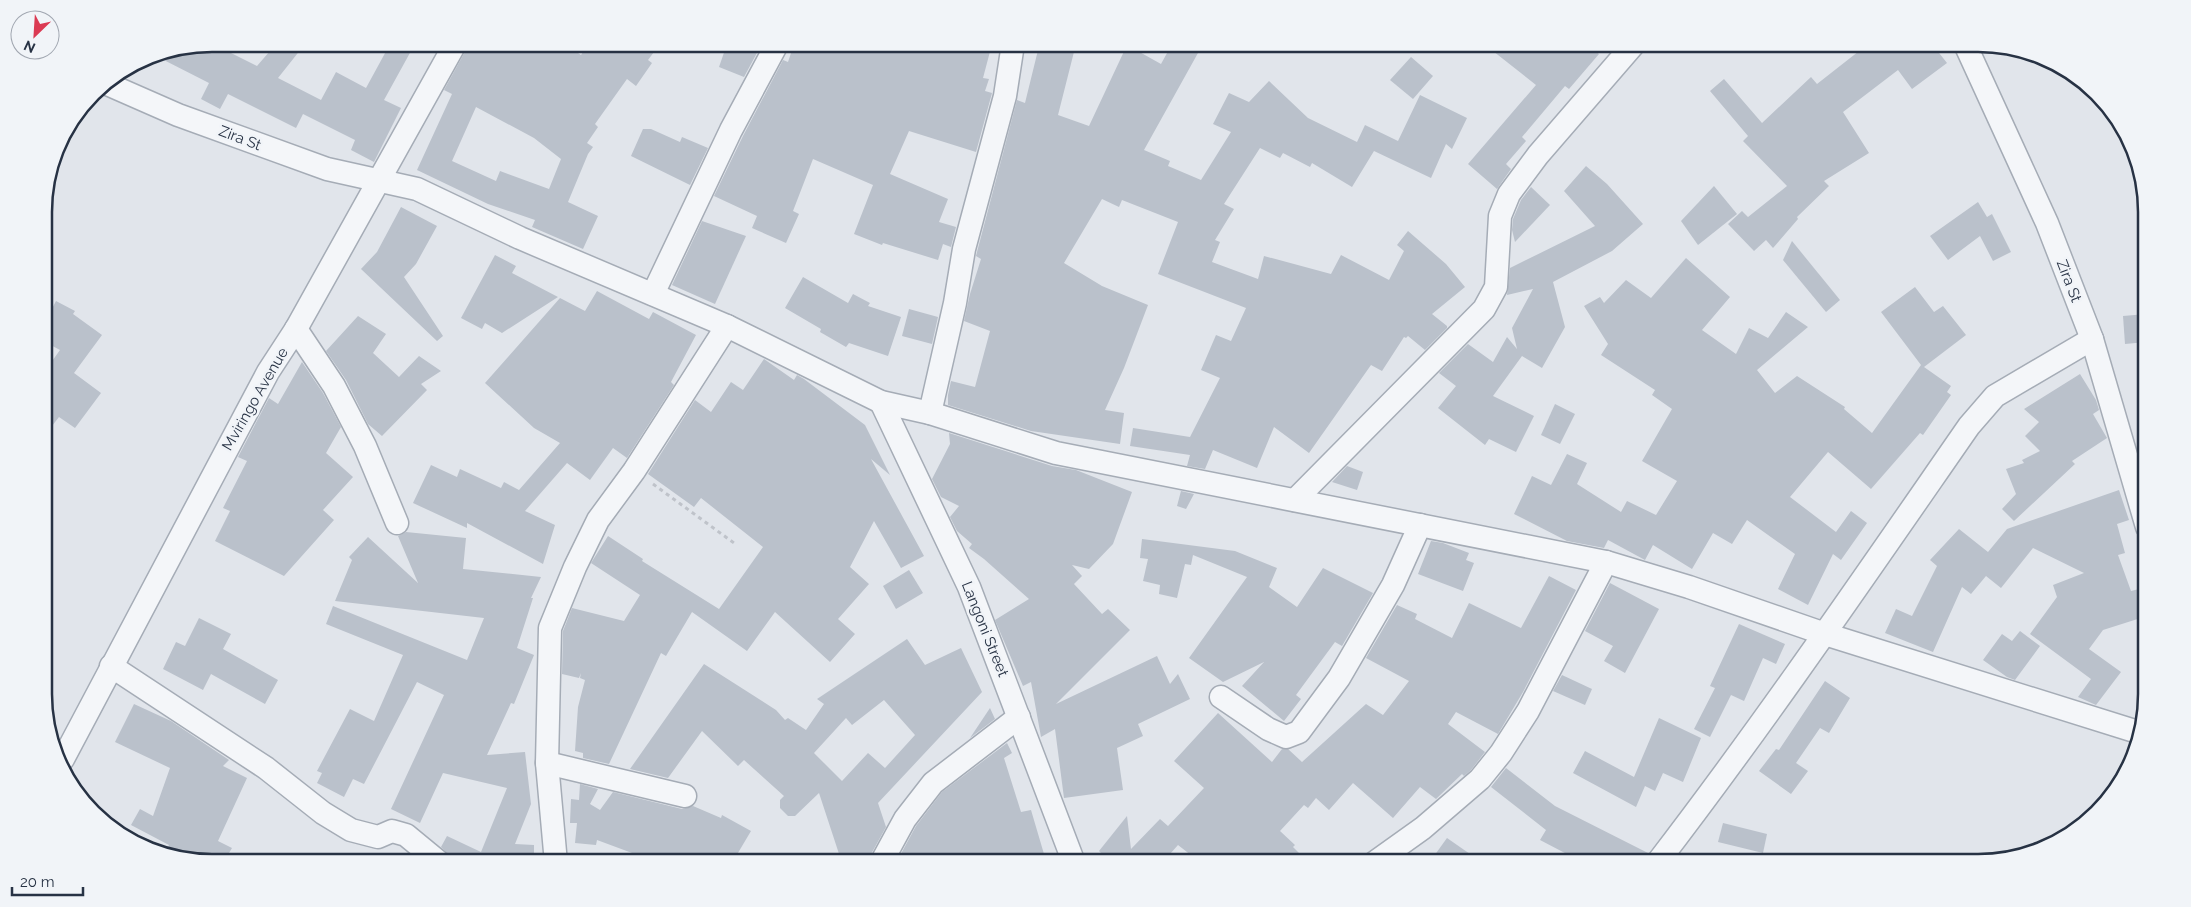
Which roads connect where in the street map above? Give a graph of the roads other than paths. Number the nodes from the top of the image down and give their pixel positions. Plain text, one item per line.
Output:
1 (1627, 52) edge
2 (1969, 52) edge
3 (450, 53) edge
4 (772, 53) edge
5 (1012, 53) edge
6 (114, 87) edge
7 (379, 180) junction
8 (653, 294) junction
9 (727, 326) junction
10 (296, 329) junction
11 (2092, 339) junction
12 (881, 402) junction
13 (930, 413) junction
14 (2138, 496) edge
15 (1295, 500) junction
16 (397, 523) dead end
17 (1420, 525) junction
18 (1606, 562) junction
19 (1825, 634) junction
20 (111, 666) junction
21 (1221, 697) dead end
22 (1019, 717) junction
23 (2134, 731) edge
24 (65, 755) edge
25 (547, 763) junction
26 (685, 796) dead end
27 (429, 854) edge
28 (555, 854) edge
29 (886, 854) edge
30 (1071, 854) edge
31 (1387, 854) edge
32 (1663, 854) edge

1 - 15 street
2 - 11 street, Zira St
3 - 7 street, Mviringo Avenue
4 - 8 street
5 - 13 street
6 - 7 street, Zira St
7 - 8 street, Zira St
7 - 10 street, Mviringo Avenue
8 - 9 street, Zira St
9 - 12 street, Zira St
9 - 25 street
10 - 16 street
10 - 20 street, Mviringo Avenue
11 - 14 street, Zira St
11 - 19 street
12 - 13 street, Zira St
12 - 22 street, Langoni Street
13 - 15 street, Zira St
15 - 17 street, Zira St
17 - 18 street, Zira St
17 - 21 street
18 - 19 street, Zira St
18 - 31 street
19 - 23 street, Zira St
19 - 32 street
20 - 24 street, Mviringo Avenue
20 - 27 street
22 - 29 street
22 - 30 street, Langoni Street
25 - 26 street
25 - 28 street

